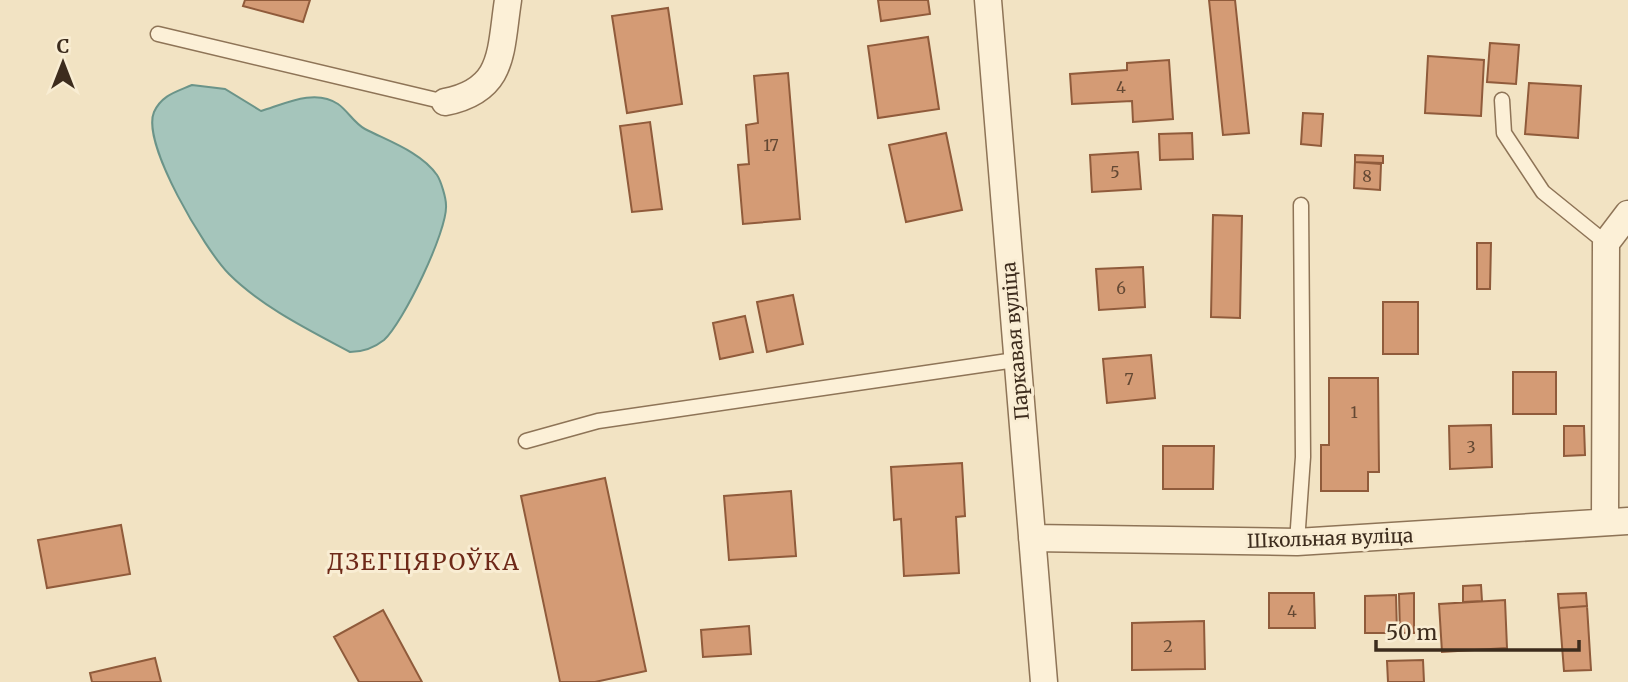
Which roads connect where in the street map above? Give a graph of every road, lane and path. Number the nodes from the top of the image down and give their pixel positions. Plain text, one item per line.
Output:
1 (508, 0) edge
2 (988, 0) edge
3 (158, 34) dead end
4 (1502, 100) dead end
5 (445, 102) joint
6 (1301, 205) dead end
7 (1628, 214) edge
8 (1606, 243) junction
9 (1015, 360) junction
10 (526, 441) dead end
11 (1617, 522) edge
12 (1032, 538) junction
13 (1297, 542) junction
14 (1044, 682) edge

1 - 5 street
2 - 9 street, Паркавая вуліца
3 - 5 lane
4 - 8 lane
6 - 13 lane
7 - 8 street
8 - 11 street
9 - 10 lane
9 - 12 street, Паркавая вуліца
11 - 13 street, Школьная вуліца
12 - 13 street, Школьная вуліца
12 - 14 street, Паркавая вуліца

